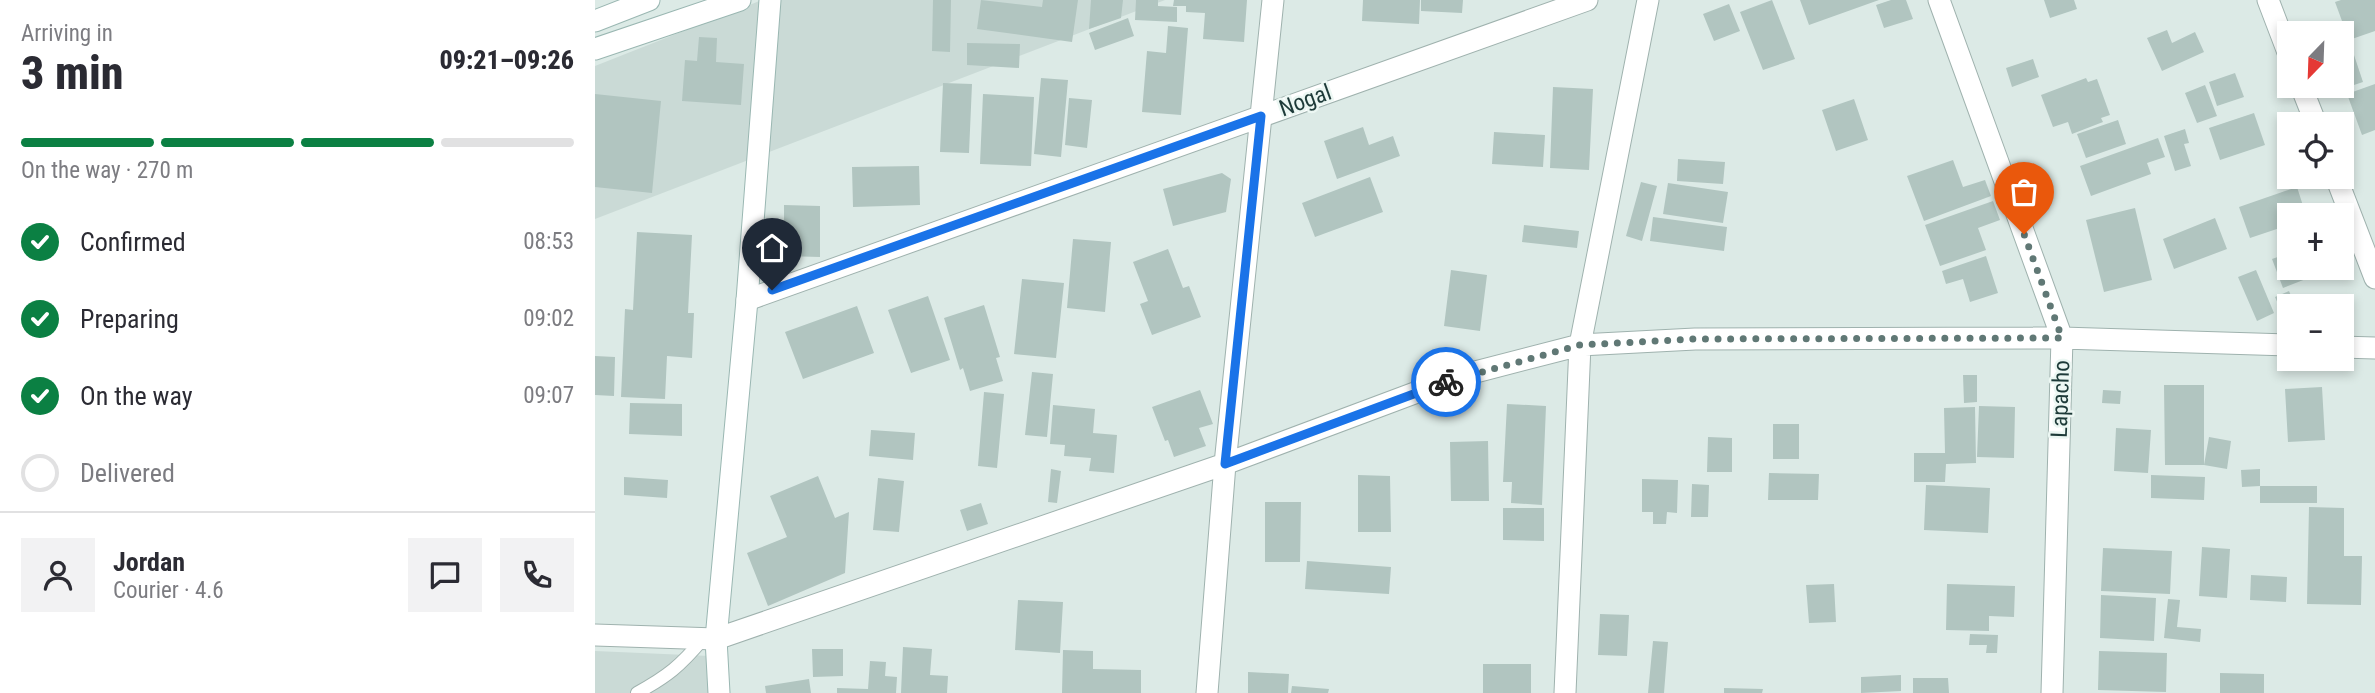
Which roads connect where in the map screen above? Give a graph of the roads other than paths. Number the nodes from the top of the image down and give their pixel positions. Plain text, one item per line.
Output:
1 (649, 0) edge
2 (740, 0) edge
3 (770, 0) edge
4 (1273, 0) edge
5 (1587, 0) edge
6 (1648, 0) edge
7 (1939, 0) edge
8 (2268, 0) edge
9 (595, 21) edge
10 (2277, 24) edge
11 (595, 49) edge
12 (1261, 116) junction
13 (2341, 189) edge
14 (2375, 278) edge
15 (747, 299) junction
16 (2062, 338) junction
17 (1580, 345) junction
18 (2277, 345) edge
19 (2354, 347) edge
20 (2375, 348) edge
21 (1225, 464) junction
22 (595, 635) edge
23 (709, 639) junction
24 (637, 693) edge
25 (719, 693) edge
26 (1207, 693) edge
27 (1565, 693) edge
28 (2052, 693) edge

1 - 9 street
2 - 11 street
3 - 15 street
4 - 12 street
5 - 12 street, Nogal
6 - 17 street
7 - 16 street, Lapacho
8 - 10 street
12 - 15 street, Nogal
12 - 21 street
13 - 14 street
15 - 23 street
16 - 17 street
16 - 18 street
16 - 28 street, Lapacho
17 - 21 street
17 - 27 street
19 - 20 street
21 - 23 street
21 - 26 street
22 - 23 street
23 - 24 lane
23 - 25 street

